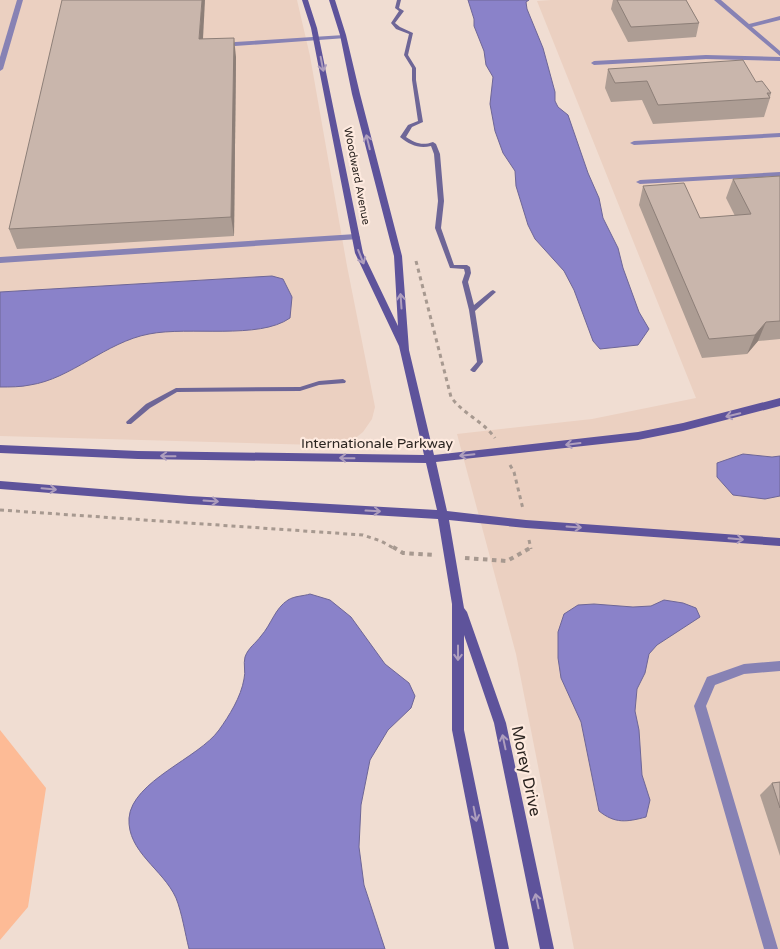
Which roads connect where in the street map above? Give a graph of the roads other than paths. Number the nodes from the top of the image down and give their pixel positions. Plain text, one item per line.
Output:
1 (20, 0) edge
2 (305, 0) edge
3 (332, 0) edge
4 (717, 0) edge
5 (780, 18) edge
6 (748, 26) junction
7 (344, 37) junction
8 (316, 38) junction
9 (235, 44) edge
10 (780, 54) edge
11 (780, 59) edge
12 (594, 63) dead end
13 (0, 69) edge
14 (780, 135) edge
15 (634, 144) dead end
16 (780, 174) edge
17 (640, 182) dead end
18 (356, 237) junction
19 (0, 260) edge
20 (404, 350) junction
21 (780, 402) edge
22 (0, 450) edge
23 (431, 459) junction
24 (0, 485) edge
25 (443, 515) junction
26 (780, 542) edge
27 (458, 604) junction
28 (780, 666) edge
29 (502, 949) edge
30 (547, 949) edge
31 (771, 949) edge

1 - 13 lane
2 - 8 street, Woodward Avenue
3 - 7 street, Woodward Avenue
4 - 6 lane
5 - 6 lane
6 - 10 lane
7 - 8 lane
20 -> 7 street, Woodward Avenue
8 - 9 lane
8 -> 18 street, Woodward Avenue
11 - 12 lane
14 - 15 lane
16 - 17 lane
18 - 19 lane
18 -> 20 street, Woodward Avenue
20 - 23 street, Woodward Avenue
21 -> 23 street, Internationale Parkway
23 -> 22 street, Internationale Parkway
23 - 25 street, Woodward Avenue
24 -> 25 street
25 -> 26 street
25 - 27 street, Morey Drive
27 -> 29 street, Morey Drive
30 -> 27 street, Morey Drive
28 - 31 lane

